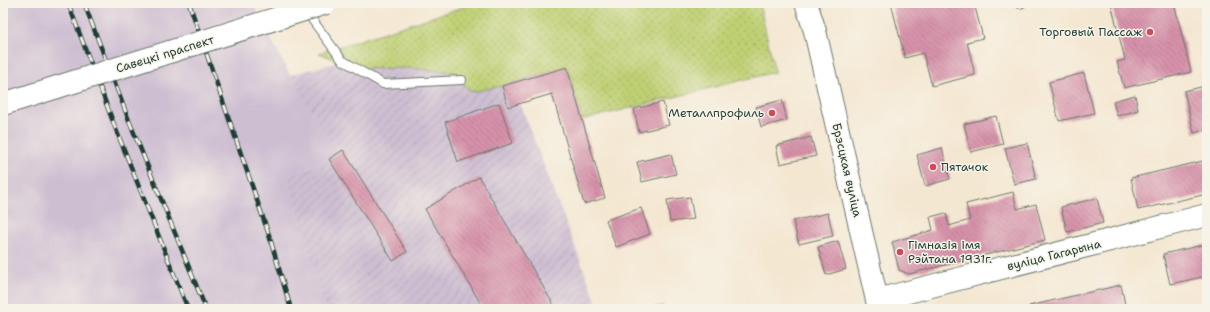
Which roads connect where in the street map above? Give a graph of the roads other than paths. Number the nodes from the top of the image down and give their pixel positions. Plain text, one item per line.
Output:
1 (300, 3) edge
2 (326, 3) edge
3 (806, 3) edge
4 (819, 3) edge
5 (815, 31) junction
6 (462, 80) dead end
7 (3, 104) edge
8 (1207, 215) edge
9 (878, 304) edge

1 - 6 lane
2 - 7 main road, Савецкі праспект, bridge
3 - 5 main road, Брэсцкая вуліца
4 - 5 main road, Брэсцкая вуліца
5 - 9 main road, Брэсцкая вуліца
8 - 9 main road, вуліца Гагарына

